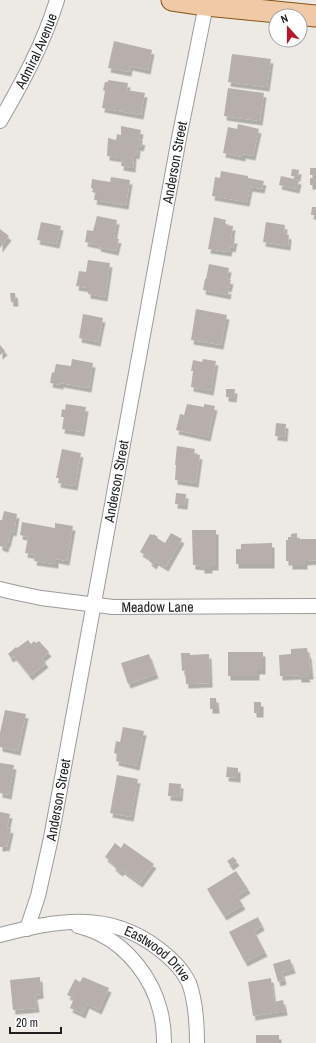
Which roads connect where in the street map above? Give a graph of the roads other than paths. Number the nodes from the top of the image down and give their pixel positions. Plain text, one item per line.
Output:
1 (57, 0) edge
2 (172, 0) edge
3 (206, 5) junction
4 (316, 16) edge
5 (0, 121) edge
6 (0, 589) edge
7 (94, 606) junction
8 (316, 606) edge
9 (62, 922) junction
10 (27, 929) junction
11 (0, 935) edge
12 (164, 1043) edge
13 (197, 1043) edge

1 - 5 street, Admiral Avenue
2 - 3 main road
3 - 4 main road
3 - 7 street, Anderson Street
6 - 7 street, Meadow Lane
7 - 8 street, Meadow Lane
7 - 10 street, Anderson Street
9 - 10 street, Eastwood Drive
9 - 12 street, Eastwood Drive
9 - 13 street, Eastwood Drive
10 - 11 street

